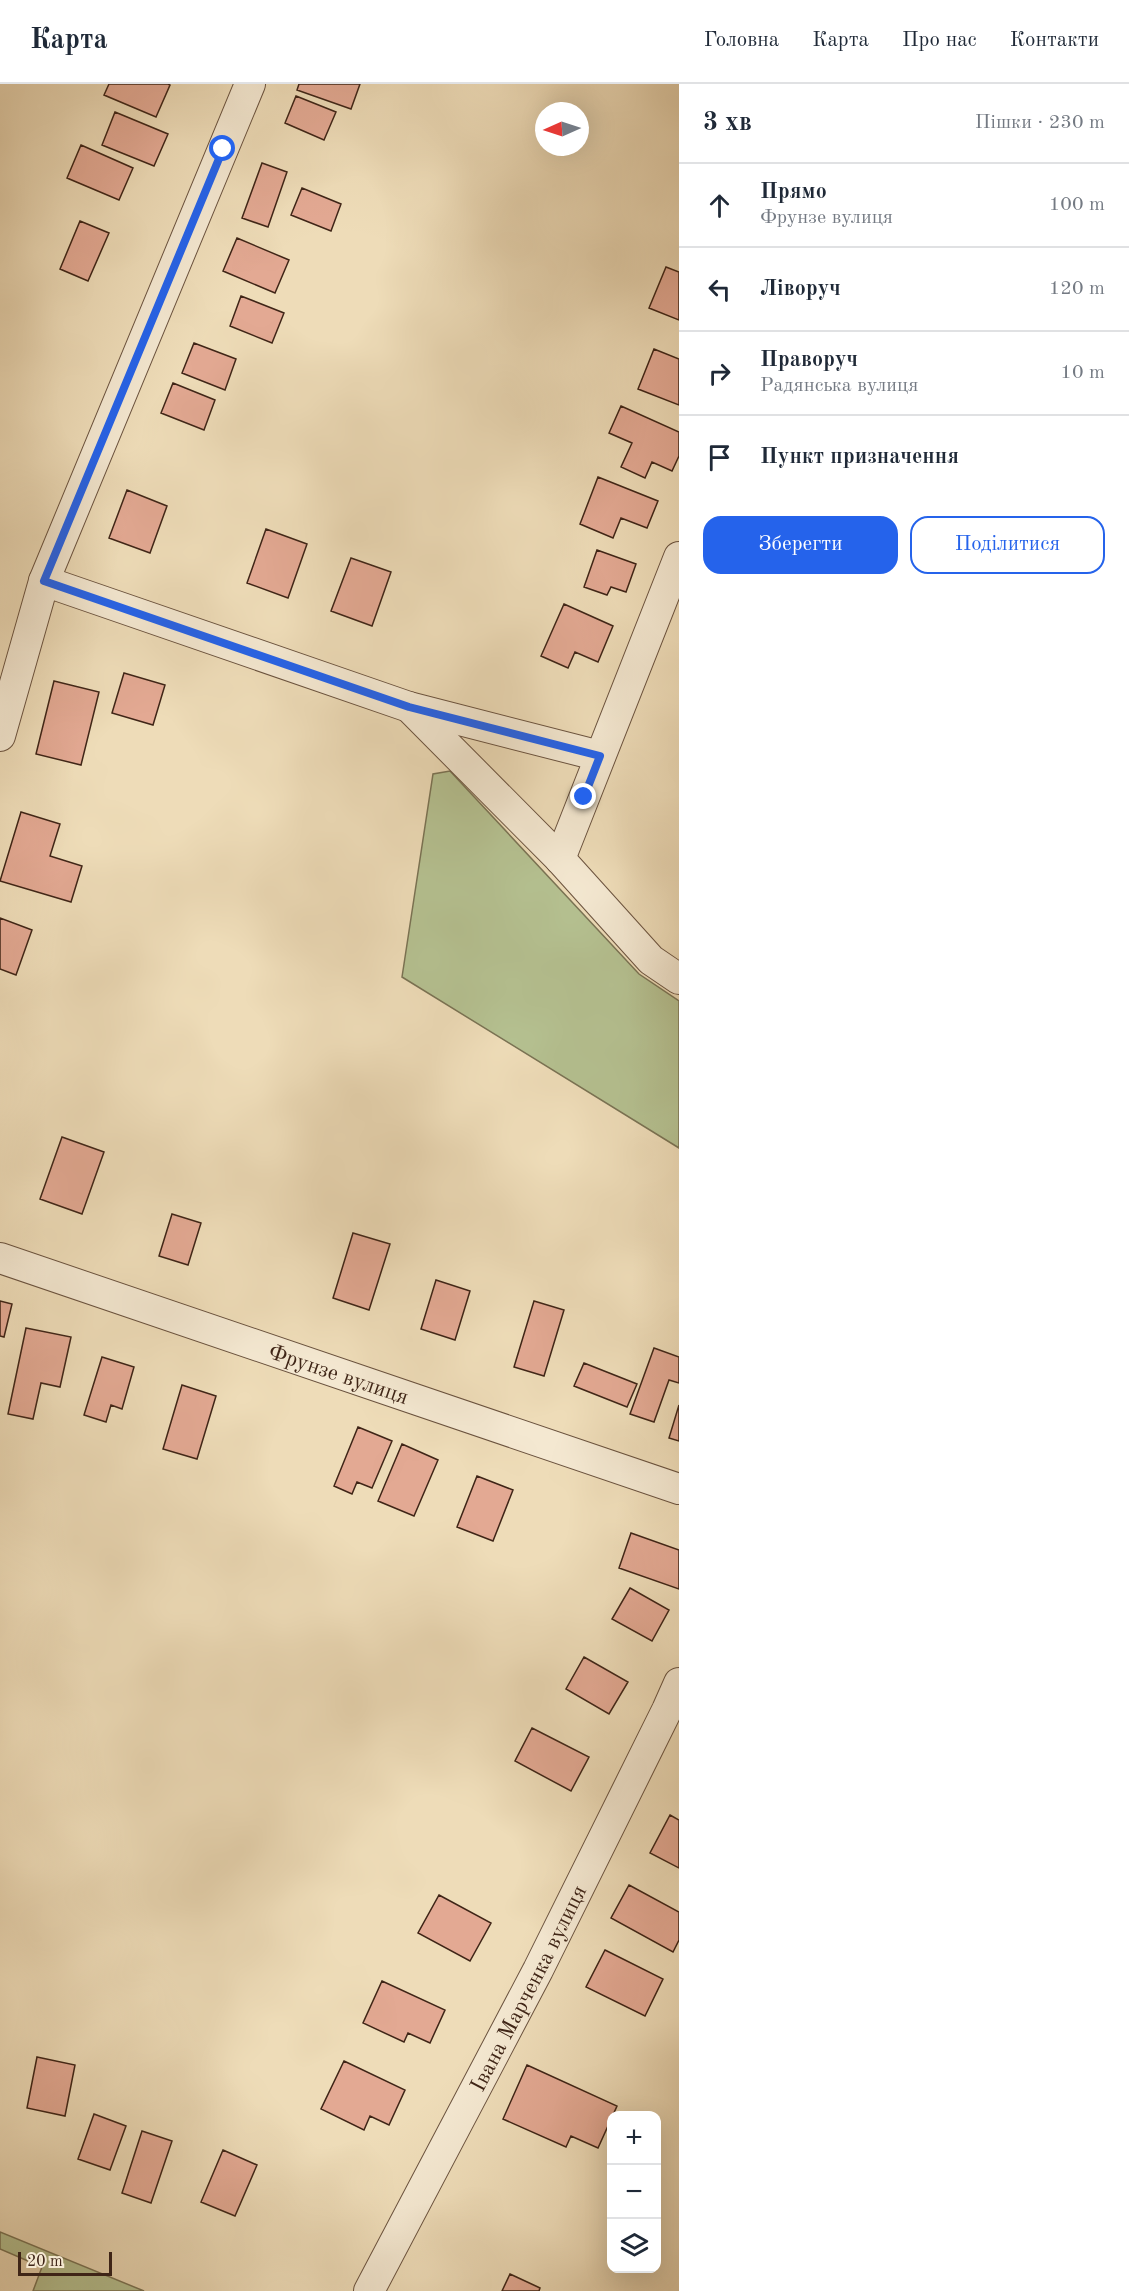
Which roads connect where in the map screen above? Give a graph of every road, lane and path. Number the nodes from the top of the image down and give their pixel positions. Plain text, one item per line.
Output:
1 (250, 84) edge
2 (679, 557) edge
3 (44, 581) junction
4 (409, 707) junction
5 (0, 736) edge
6 (600, 756) junction
7 (560, 859) junction
8 (679, 979) edge
9 (0, 1258) edge
10 (679, 1489) edge
11 (679, 1683) edge
12 (369, 2291) edge

1 - 3 street
2 - 6 street
3 - 4 street
3 - 5 street
4 - 6 street
4 - 7 street
6 - 7 street
7 - 8 street
9 - 10 street, Фрунзе вулиця
11 - 12 street, Івана Марченка вулиця

